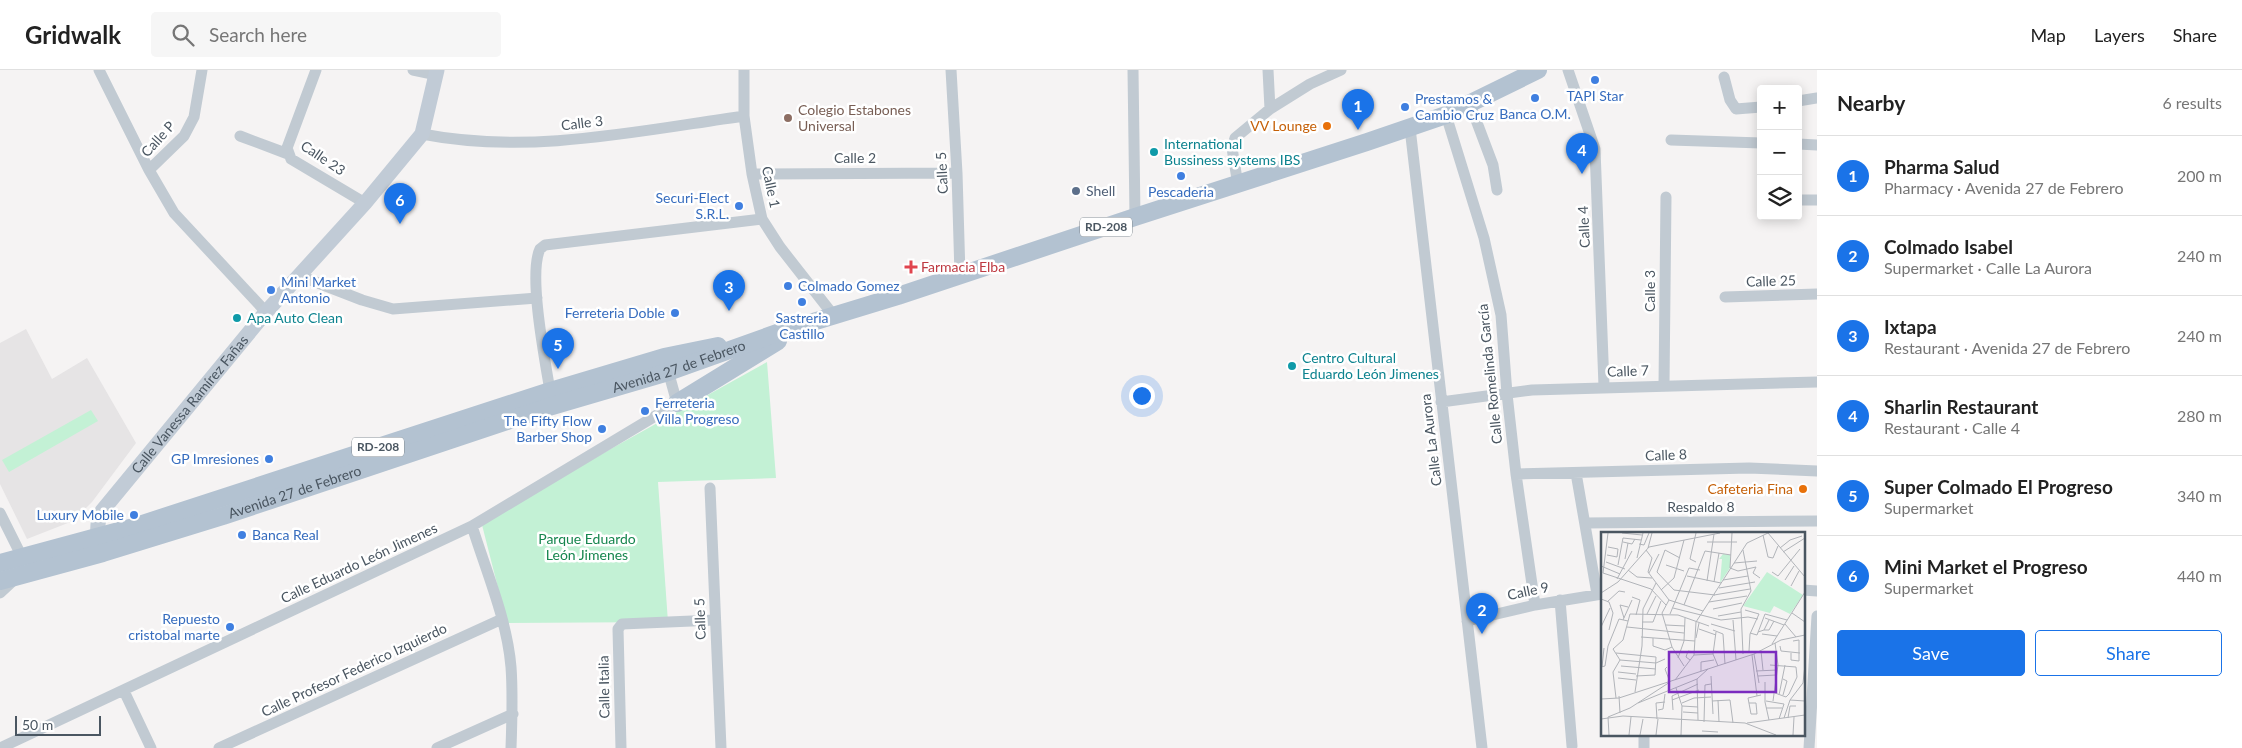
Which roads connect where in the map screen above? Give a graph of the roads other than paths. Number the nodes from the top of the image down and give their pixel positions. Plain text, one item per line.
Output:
1 (99, 70) edge
2 (202, 70) edge
3 (316, 70) edge
4 (414, 70) edge
5 (744, 70) edge
6 (951, 70) edge
7 (1133, 70) edge
8 (1268, 70) edge
9 (1341, 70) edge
10 (1538, 70) edge
11 (1568, 70) edge
12 (437, 73) edge
13 (1724, 77) dead end
14 (1817, 98) edge
15 (1802, 100) edge
16 (1470, 104) junction
17 (1757, 107) edge
18 (1270, 109) junction
19 (1446, 115) junction
20 (744, 116) junction
21 (1410, 128) junction
22 (422, 134) junction
23 (240, 136) dead end
24 (1671, 140) dead end
25 (1757, 143) edge
26 (1802, 144) edge
27 (1817, 145) edge
28 (288, 154) junction
29 (149, 170) junction
30 (957, 173) junction
31 (752, 174) junction
32 (1238, 185) junction
33 (1497, 190) dead end
34 (1666, 197) dead end
35 (1802, 200) edge
36 (1817, 200) edge
37 (365, 203) junction
38 (1135, 217) junction
39 (762, 219) junction
40 (960, 275) junction
41 (300, 276) junction
42 (1817, 294) edge
43 (1726, 297) dead end
44 (537, 298) junction
45 (266, 312) junction
46 (834, 316) junction
47 (802, 326) junction
48 (666, 365) junction
49 (1817, 382) edge
50 (1664, 385) junction
51 (1604, 386) junction
52 (550, 391) junction
53 (1507, 394) junction
54 (1441, 402) junction
55 (677, 403) junction
56 (1817, 470) edge
57 (1576, 473) junction
58 (1516, 474) junction
59 (710, 488) dead end
60 (0, 513) edge
61 (1817, 521) edge
62 (1585, 523) junction
63 (472, 526) junction
64 (100, 545) junction
65 (22, 557) junction
66 (0, 563) edge
67 (8, 579) edge
68 (1804, 590) edge
69 (1817, 591) edge
70 (0, 593) edge
71 (1599, 594) edge
72 (1560, 600) junction
73 (1535, 605) junction
74 (1817, 616) edge
75 (502, 619) junction
76 (715, 620) junction
77 (1467, 621) junction
78 (124, 691) junction
79 (513, 714) junction
80 (1572, 746) dead end
81 (0, 748) edge
82 (151, 748) edge
83 (219, 748) edge
84 (437, 748) edge
85 (511, 748) edge
86 (620, 748) edge
87 (721, 748) edge
88 (1482, 748) edge
89 (1810, 748) edge

1 - 29 street
2 - 29 street, Calle P
3 - 28 street, Calle 23
4 - 12 street
5 - 20 street, Calle 1
6 - 30 street, Calle 5
7 - 38 street
8 - 18 street
9 - 18 street
10 - 16 main road, Avenida 27 de Febrero / RD-208
11 - 51 street, Calle 4
12 - 22 street, Calle Vanessa Ramírez Fañas
13 - 17 street
14 - 15 street
16 - 19 main road, Avenida 27 de Febrero / RD-208
16 - 33 street
18 - 32 street
19 - 21 main road, Avenida 27 de Febrero / RD-208
19 - 53 street, Calle Romelinda García
20 - 22 street, Calle 3
20 - 31 street, Calle 1
21 - 32 main road, Avenida 27 de Febrero / RD-208
21 - 54 street, Calle La Aurora
22 - 37 street, Calle Vanessa Ramírez Fañas
23 - 28 street
24 - 25 street
26 - 27 street
28 - 37 street, Calle 23
29 - 45 street
30 - 31 street, Calle 2
30 - 40 street, Calle 5
31 - 39 street, Calle 1
32 - 38 main road, Avenida 27 de Febrero / RD-208
34 - 50 street, Calle 3
35 - 36 street
37 - 41 street, Calle Vanessa Ramírez Fañas
38 - 40 main road, Avenida 27 de Febrero / RD-208
39 - 44 street
39 - 46 street, Calle 1
40 - 46 main road, Avenida 27 de Febrero / RD-208
41 - 44 street
41 - 45 street, Calle Vanessa Ramírez Fañas
42 - 43 street, Calle 25
44 - 52 street
45 - 64 street, Calle Vanessa Ramírez Fañas
46 - 47 main road, Avenida 27 de Febrero / RD-208
47 - 48 main road, Avenida 27 de Febrero / RD-208
47 - 55 main road
48 - 52 main road, Avenida 27 de Febrero / RD-208
48 - 55 street
48 - 64 main road, Avenida 27 de Febrero / RD-208
49 - 50 street, Calle 7
50 - 51 street, Calle 7
51 - 53 street, Calle 7
52 - 64 main road, Avenida 27 de Febrero / RD-208
53 - 54 street, Calle 7
53 - 58 street, Calle Romelinda García
54 - 77 street, Calle La Aurora
55 - 63 street, Calle Eduardo León Jimenes
56 - 57 street, Calle 8
57 - 58 street, Calle 8
57 - 62 street
58 - 73 street, Calle Romelinda García
59 - 76 street, Calle 5
60 - 65 street
61 - 62 street, Respaldo 8
62 - 71 street
63 - 75 street
63 - 78 street, Calle Eduardo León Jimenes
64 - 65 main road, Avenida 27 de Febrero / RD-208
64 - 67 main road, Avenida 27 de Febrero / RD-208
65 - 66 main road, Avenida 27 de Febrero / RD-208
65 - 67 street
67 - 70 street
68 - 69 street
71 - 72 street, Calle 9
72 - 73 street, Calle 9
72 - 80 street
73 - 77 street, Calle 9
74 - 89 street
75 - 79 street
75 - 83 street, Calle Profesor Federico Izquierdo
76 - 86 street, Calle Italia
76 - 87 street, Calle 5
77 - 88 street, Calle La Aurora
78 - 81 street, Calle Eduardo León Jimenes
78 - 82 street
79 - 84 street
79 - 85 street

